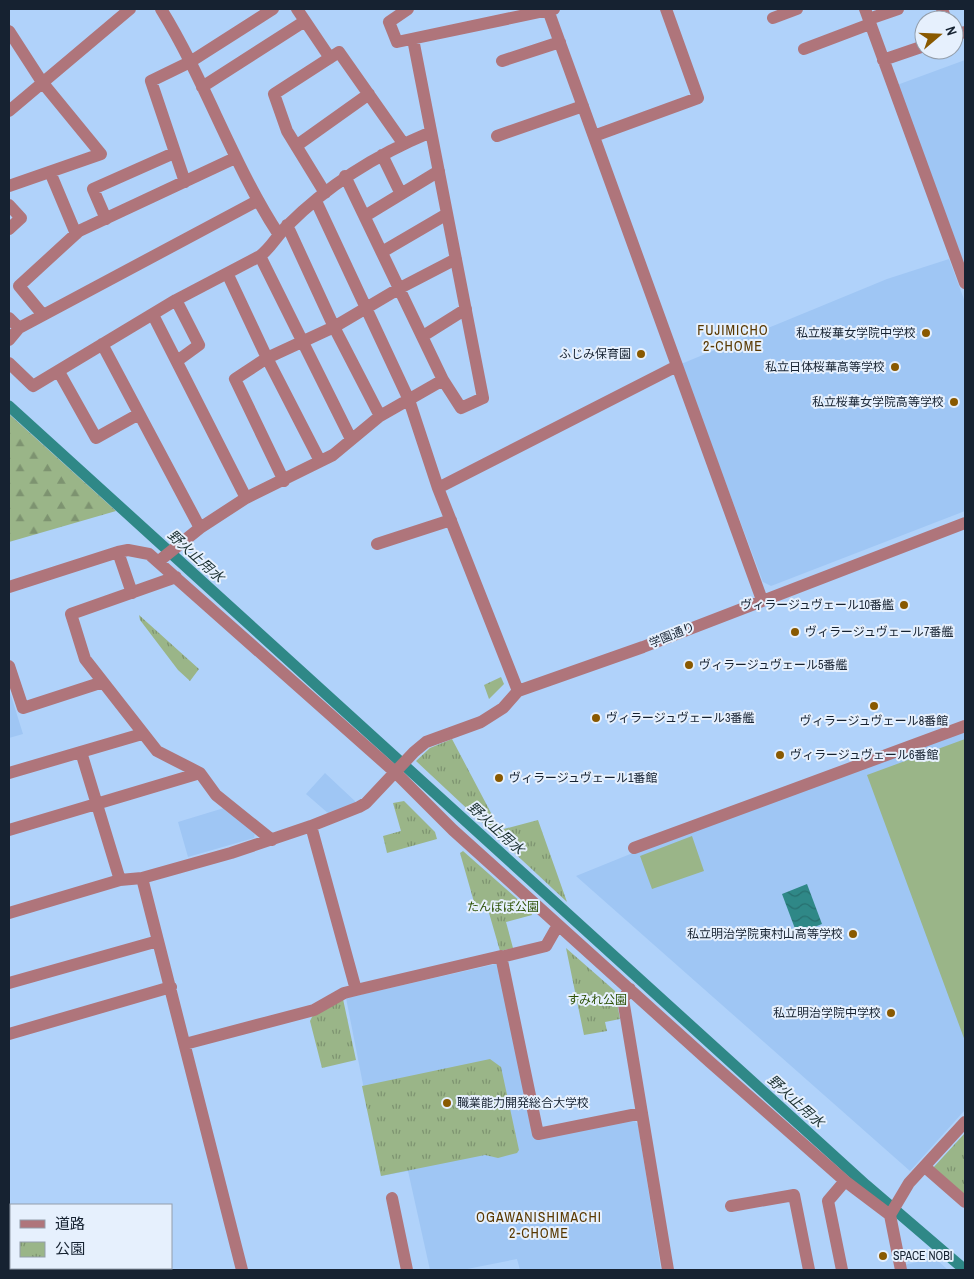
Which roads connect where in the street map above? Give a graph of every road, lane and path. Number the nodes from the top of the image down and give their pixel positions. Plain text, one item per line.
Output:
1 (130, 9) edge
2 (161, 9) edge
3 (273, 9) edge
4 (298, 9) edge
5 (408, 9) edge
6 (666, 9) edge
7 (797, 9) edge
8 (898, 9) edge
9 (551, 10) edge
10 (868, 17) edge
11 (773, 18) dead end
12 (305, 21) junction
13 (9, 31) edge
14 (413, 39) junction
15 (560, 42) junction
16 (804, 49) dead end
17 (914, 49) edge
18 (330, 58) junction
19 (883, 60) junction
20 (502, 61) dead end
21 (190, 62) junction
22 (42, 82) junction
23 (202, 87) junction
24 (369, 94) junction
25 (583, 106) junction
26 (9, 111) edge
27 (431, 132) junction
28 (497, 136) dead end
29 (594, 136) junction
30 (403, 144) junction
31 (296, 146) junction
32 (174, 153) junction
33 (382, 155) junction
34 (234, 158) junction
35 (50, 172) junction
36 (439, 172) junction
37 (346, 176) junction
38 (184, 182) junction
39 (9, 186) edge
40 (402, 194) junction
41 (321, 197) junction
42 (257, 201) junction
43 (9, 205) edge
44 (447, 214) junction
45 (364, 216) junction
46 (106, 219) junction
47 (9, 228) edge
48 (283, 230) junction
49 (76, 234) junction
50 (382, 252) junction
51 (260, 256) junction
52 (456, 259) junction
53 (228, 275) junction
54 (965, 283) edge
55 (400, 288) junction
56 (176, 300) junction
57 (367, 309) junction
58 (466, 310) junction
59 (43, 315) junction
60 (153, 315) junction
61 (9, 318) edge
62 (334, 327) junction
63 (19, 328) junction
64 (423, 336) junction
65 (9, 340) edge
66 (302, 343) junction
67 (102, 344) junction
68 (268, 358) junction
69 (177, 361) junction
70 (9, 363) edge
71 (677, 366) junction
72 (59, 372) junction
73 (443, 380) junction
74 (409, 400) junction
75 (139, 414) junction
76 (380, 416) junction
77 (351, 439) junction
78 (320, 461) junction
79 (284, 481) junction
80 (438, 488) junction
81 (246, 498) junction
82 (451, 520) junction
83 (965, 523) edge
84 (200, 528) junction
85 (377, 544) dead end
86 (118, 552) junction
87 (167, 555) junction
88 (176, 577) junction
89 (9, 587) edge
90 (132, 593) junction
91 (762, 600) junction
92 (9, 666) edge
93 (103, 682) junction
94 (518, 691) junction
95 (965, 726) edge
96 (142, 734) junction
97 (81, 752) junction
98 (398, 770) junction
99 (9, 773) edge
100 (200, 773) junction
101 (98, 803) junction
102 (311, 826) junction
103 (9, 830) edge
104 (272, 840) junction
105 (634, 848) dead end
106 (142, 878) junction
107 (120, 880) junction
108 (9, 913) edge
109 (558, 925) junction
110 (158, 941) junction
111 (501, 957) junction
112 (9, 983) edge
113 (170, 987) junction
114 (630, 989) junction
115 (356, 990) junction
116 (9, 1034) edge
117 (185, 1044) junction
118 (642, 1113) junction
119 (965, 1122) edge
120 (924, 1167) junction
121 (845, 1181) junction
122 (392, 1198) dead end
123 (965, 1202) edge
124 (731, 1206) dead end
125 (893, 1209) junction
126 (242, 1270) edge
127 (407, 1270) edge
128 (668, 1270) edge
129 (809, 1270) edge
130 (842, 1270) edge
131 (901, 1270) edge

1 - 22 street
2 - 21 street
3 - 21 street
4 - 12 street
5 - 14 street
6 - 29 street
7 - 11 street
8 - 10 street
9 - 14 street
9 - 15 street
10 - 16 street
10 - 19 street
12 - 18 street
12 - 23 street
13 - 22 street
14 - 27 street
15 - 20 street
15 - 25 street
17 - 19 street
18 - 24 street
18 - 31 street
19 - 54 street
21 - 23 street
21 - 32 street
22 - 26 street
22 - 35 street
23 - 34 street
24 - 30 street
24 - 31 street
25 - 28 street
25 - 29 street
27 - 30 street
27 - 36 street
29 - 71 street
30 - 33 street
31 - 41 street
32 - 38 street
32 - 46 street
33 - 37 street
33 - 40 street
34 - 38 street
34 - 42 street
35 - 39 street
35 - 49 street
36 - 40 street
36 - 44 street
37 - 41 street
37 - 45 street
38 - 46 street
40 - 45 street
41 - 48 street
41 - 57 street
42 - 48 street
42 - 59 street
43 - 47 street
44 - 50 street
44 - 52 street
45 - 50 street
46 - 49 street
48 - 51 street
48 - 62 street
49 - 59 street
50 - 55 street
51 - 53 street
51 - 66 street
52 - 55 street
52 - 58 street
53 - 56 street
53 - 68 street
55 - 57 street
55 - 64 street
56 - 60 street
56 - 69 street
57 - 62 street
57 - 74 street
58 - 64 street
58 - 73 street
59 - 63 street
60 - 67 street
60 - 69 street
61 - 63 street
62 - 66 street
62 - 76 street
63 - 65 street
64 - 73 street
66 - 68 street
66 - 77 street
67 - 72 street
67 - 75 street
68 - 78 street
68 - 79 street
69 - 81 street
70 - 72 street
71 - 80 street
71 - 91 street
72 - 75 street
73 - 74 street
74 - 76 street
74 - 80 street
75 - 84 street
76 - 77 street
77 - 78 street
78 - 79 street
79 - 81 street
80 - 82 street
81 - 84 street
82 - 85 street
82 - 94 street
83 - 91 street, 学園通り
84 - 87 street
86 - 87 street
86 - 89 street
86 - 90 street
87 - 88 street
88 - 90 street
88 - 98 street
90 - 93 street
91 - 94 street, 学園通り
92 - 93 street
93 - 96 street
94 - 98 street, 学園通り
95 - 105 street
96 - 97 street
96 - 100 street
97 - 99 street
97 - 101 street
98 - 102 street, 学園通り
98 - 109 street
100 - 101 street
100 - 104 street
101 - 103 street
101 - 107 street
102 - 104 street, 学園通り
102 - 115 street
104 - 106 street, 学園通り
106 - 107 street, 学園通り
106 - 110 street
107 - 108 street, 学園通り
109 - 111 street
109 - 114 street
110 - 112 street
110 - 113 street
111 - 115 street
111 - 118 street
113 - 116 street
113 - 117 street
114 - 118 street
114 - 121 street
115 - 117 street
117 - 126 street
118 - 128 street
119 - 120 street
120 - 123 street
120 - 125 street
121 - 125 street
121 - 130 street
122 - 127 street
124 - 129 street
125 - 131 street

